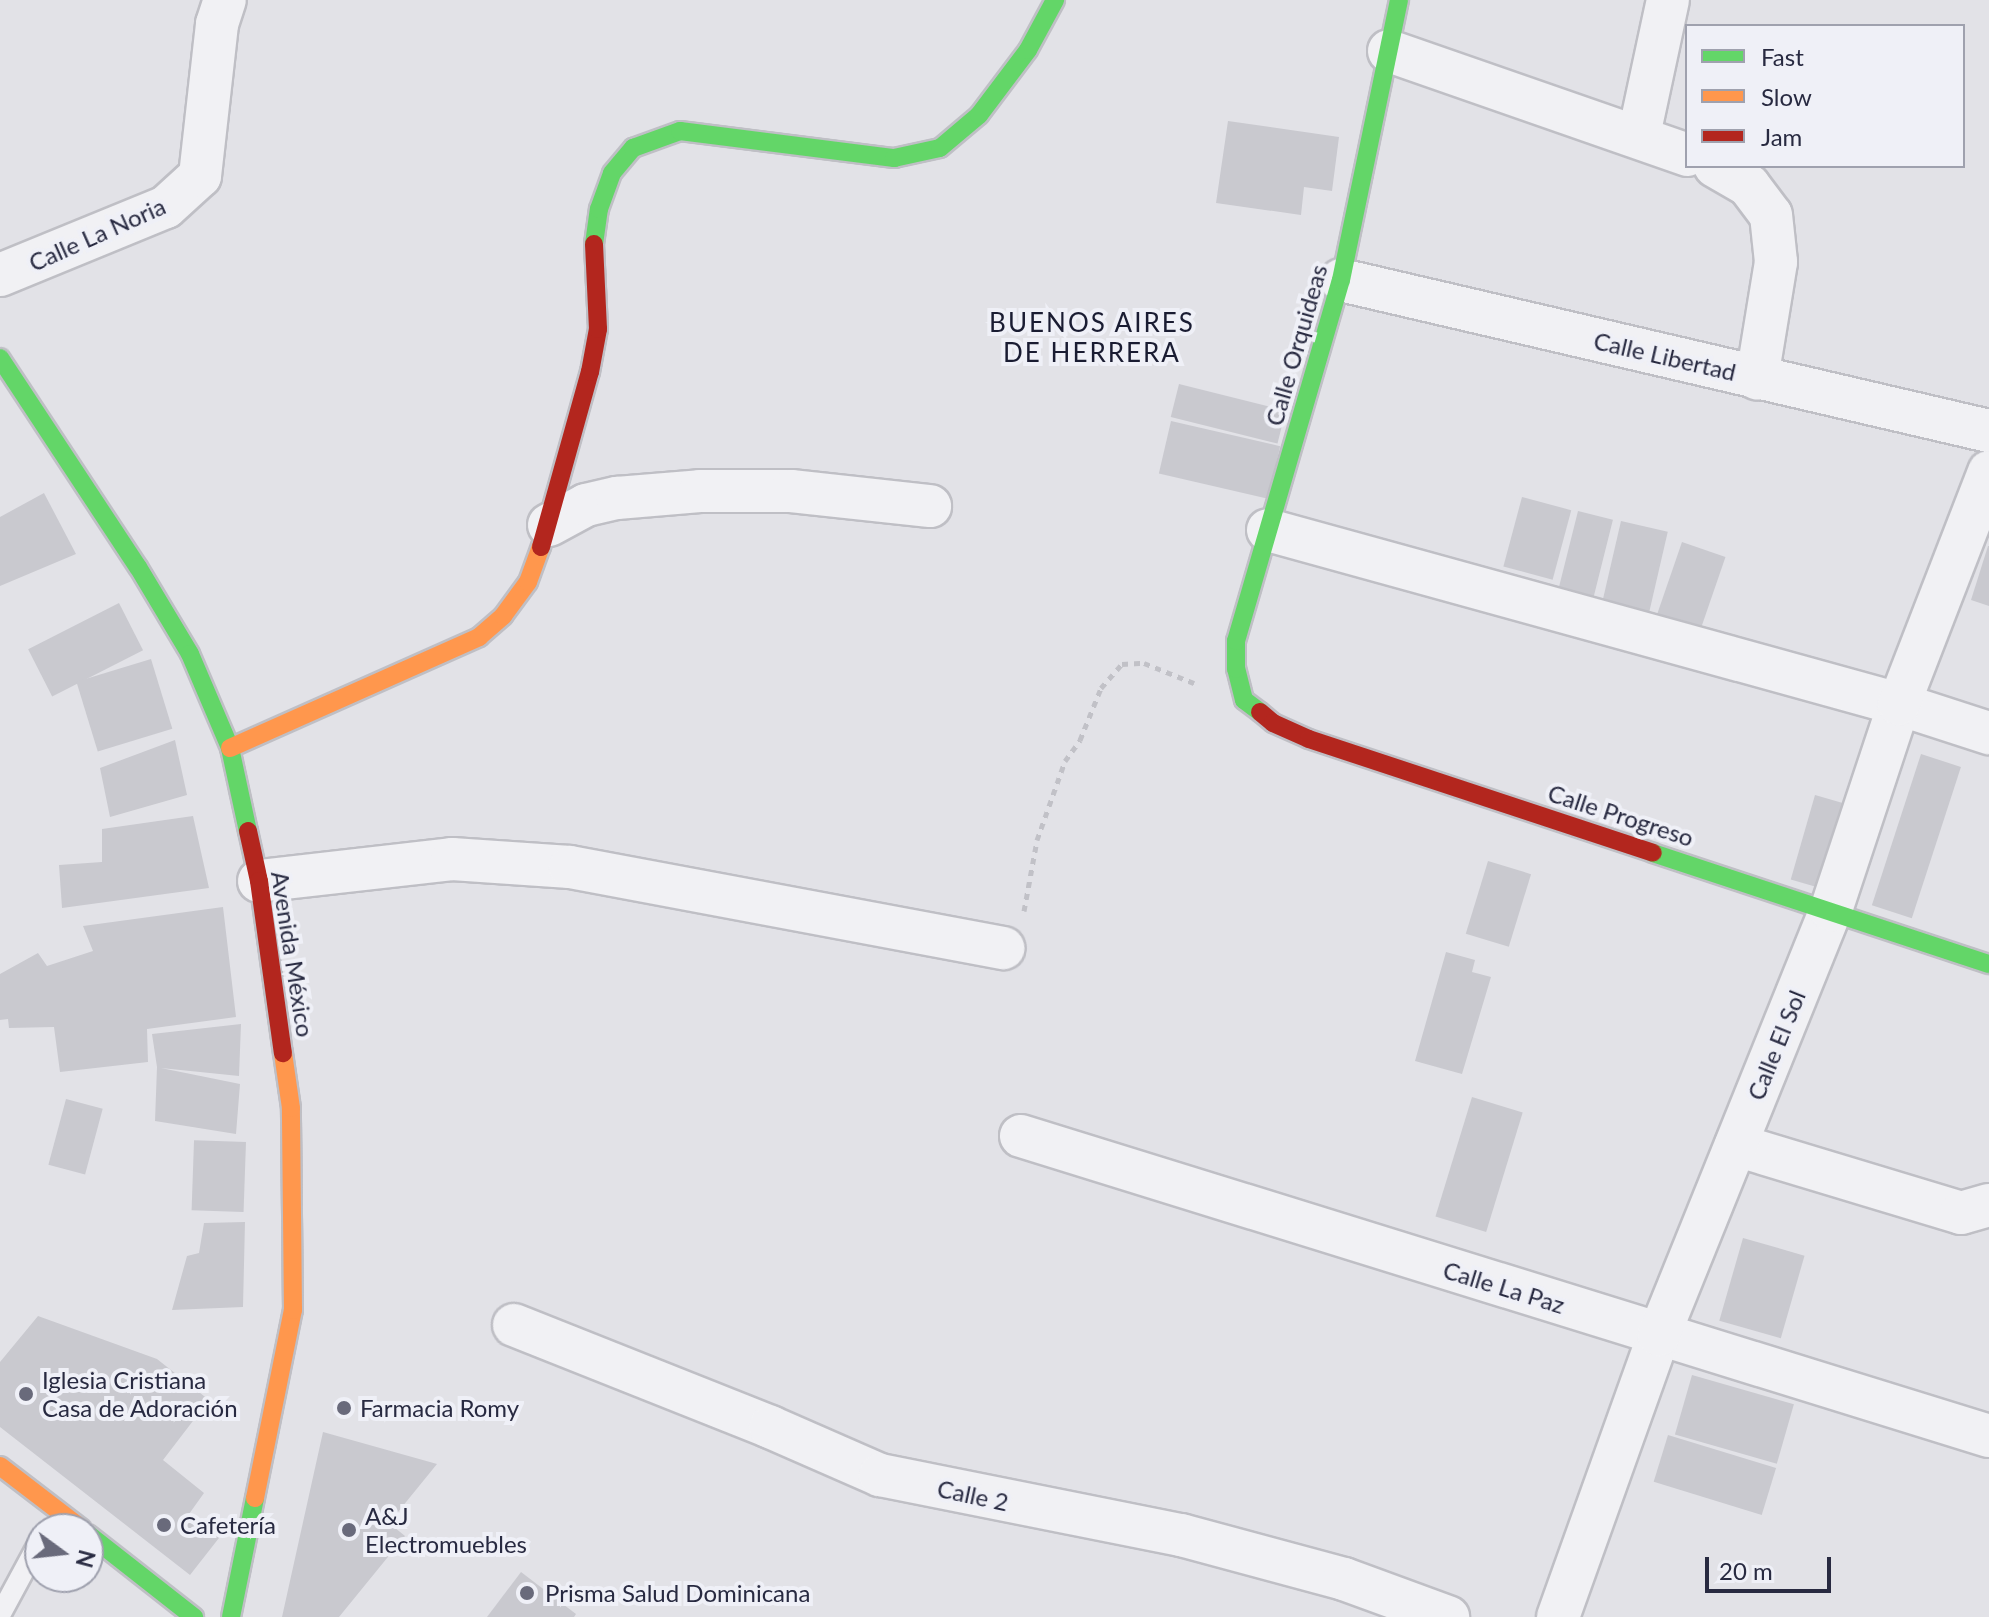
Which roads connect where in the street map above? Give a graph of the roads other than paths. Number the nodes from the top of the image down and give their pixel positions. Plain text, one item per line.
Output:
1 (225, 0) edge
2 (1055, 0) edge
3 (1399, 0) edge
4 (1668, 0) edge
5 (1389, 51) junction
6 (1639, 135) junction
7 (1685, 154) edge
8 (1718, 168) edge
9 (0, 275) edge
10 (1341, 280) junction
11 (0, 358) edge
12 (1757, 378) junction
13 (1989, 431) edge
14 (1989, 472) edge
15 (930, 506) dead end
16 (549, 525) junction
17 (1268, 530) junction
18 (1244, 700) joint
19 (1899, 704) junction
20 (1989, 733) edge
21 (230, 748) junction
22 (259, 881) junction
23 (1831, 910) junction
24 (1003, 948) road end
25 (1989, 964) edge
26 (1021, 1136) dead end
27 (1736, 1145) junction
28 (1989, 1205) edge
29 (514, 1325) dead end
30 (1659, 1335) junction
31 (1989, 1436) edge
32 (0, 1466) edge
33 (57, 1509) junction
34 (55, 1513) edge
35 (62, 1513) edge
36 (104, 1547) edge
37 (24, 1571) edge
38 (0, 1615) edge
39 (194, 1617) edge
40 (231, 1617) edge
41 (1448, 1617) edge
42 (1558, 1617) edge

1 - 9 street, Calle La Noria
2 - 16 street
3 - 5 street, Calle Orquideas
4 - 6 street
5 - 6 street
5 - 10 street, Calle Orquideas
6 - 7 street
8 - 12 street
10 - 12 street, Calle Libertad
10 - 17 street, Calle Orquideas
11 - 21 street, Avenida México
12 - 13 street, Calle Libertad
14 - 19 street, Calle El Sol
15 - 16 street
16 - 21 street
17 - 18 street, Calle Orquideas
17 - 19 street
18 - 23 street, Calle Progreso
19 - 20 street
19 - 23 street, Calle El Sol
21 - 22 street, Avenida México
22 - 24 street
22 - 40 street, Avenida México
23 - 25 street, Calle Progreso
23 - 27 street, Calle El Sol
26 - 30 street, Calle La Paz
27 - 28 street
27 - 30 street, Calle El Sol
29 - 41 street, Calle 2
30 - 31 street, Calle La Paz
30 - 42 street, Calle El Sol
32 - 33 street
33 - 34 lane
33 - 35 street
36 - 39 street
37 - 38 lane

